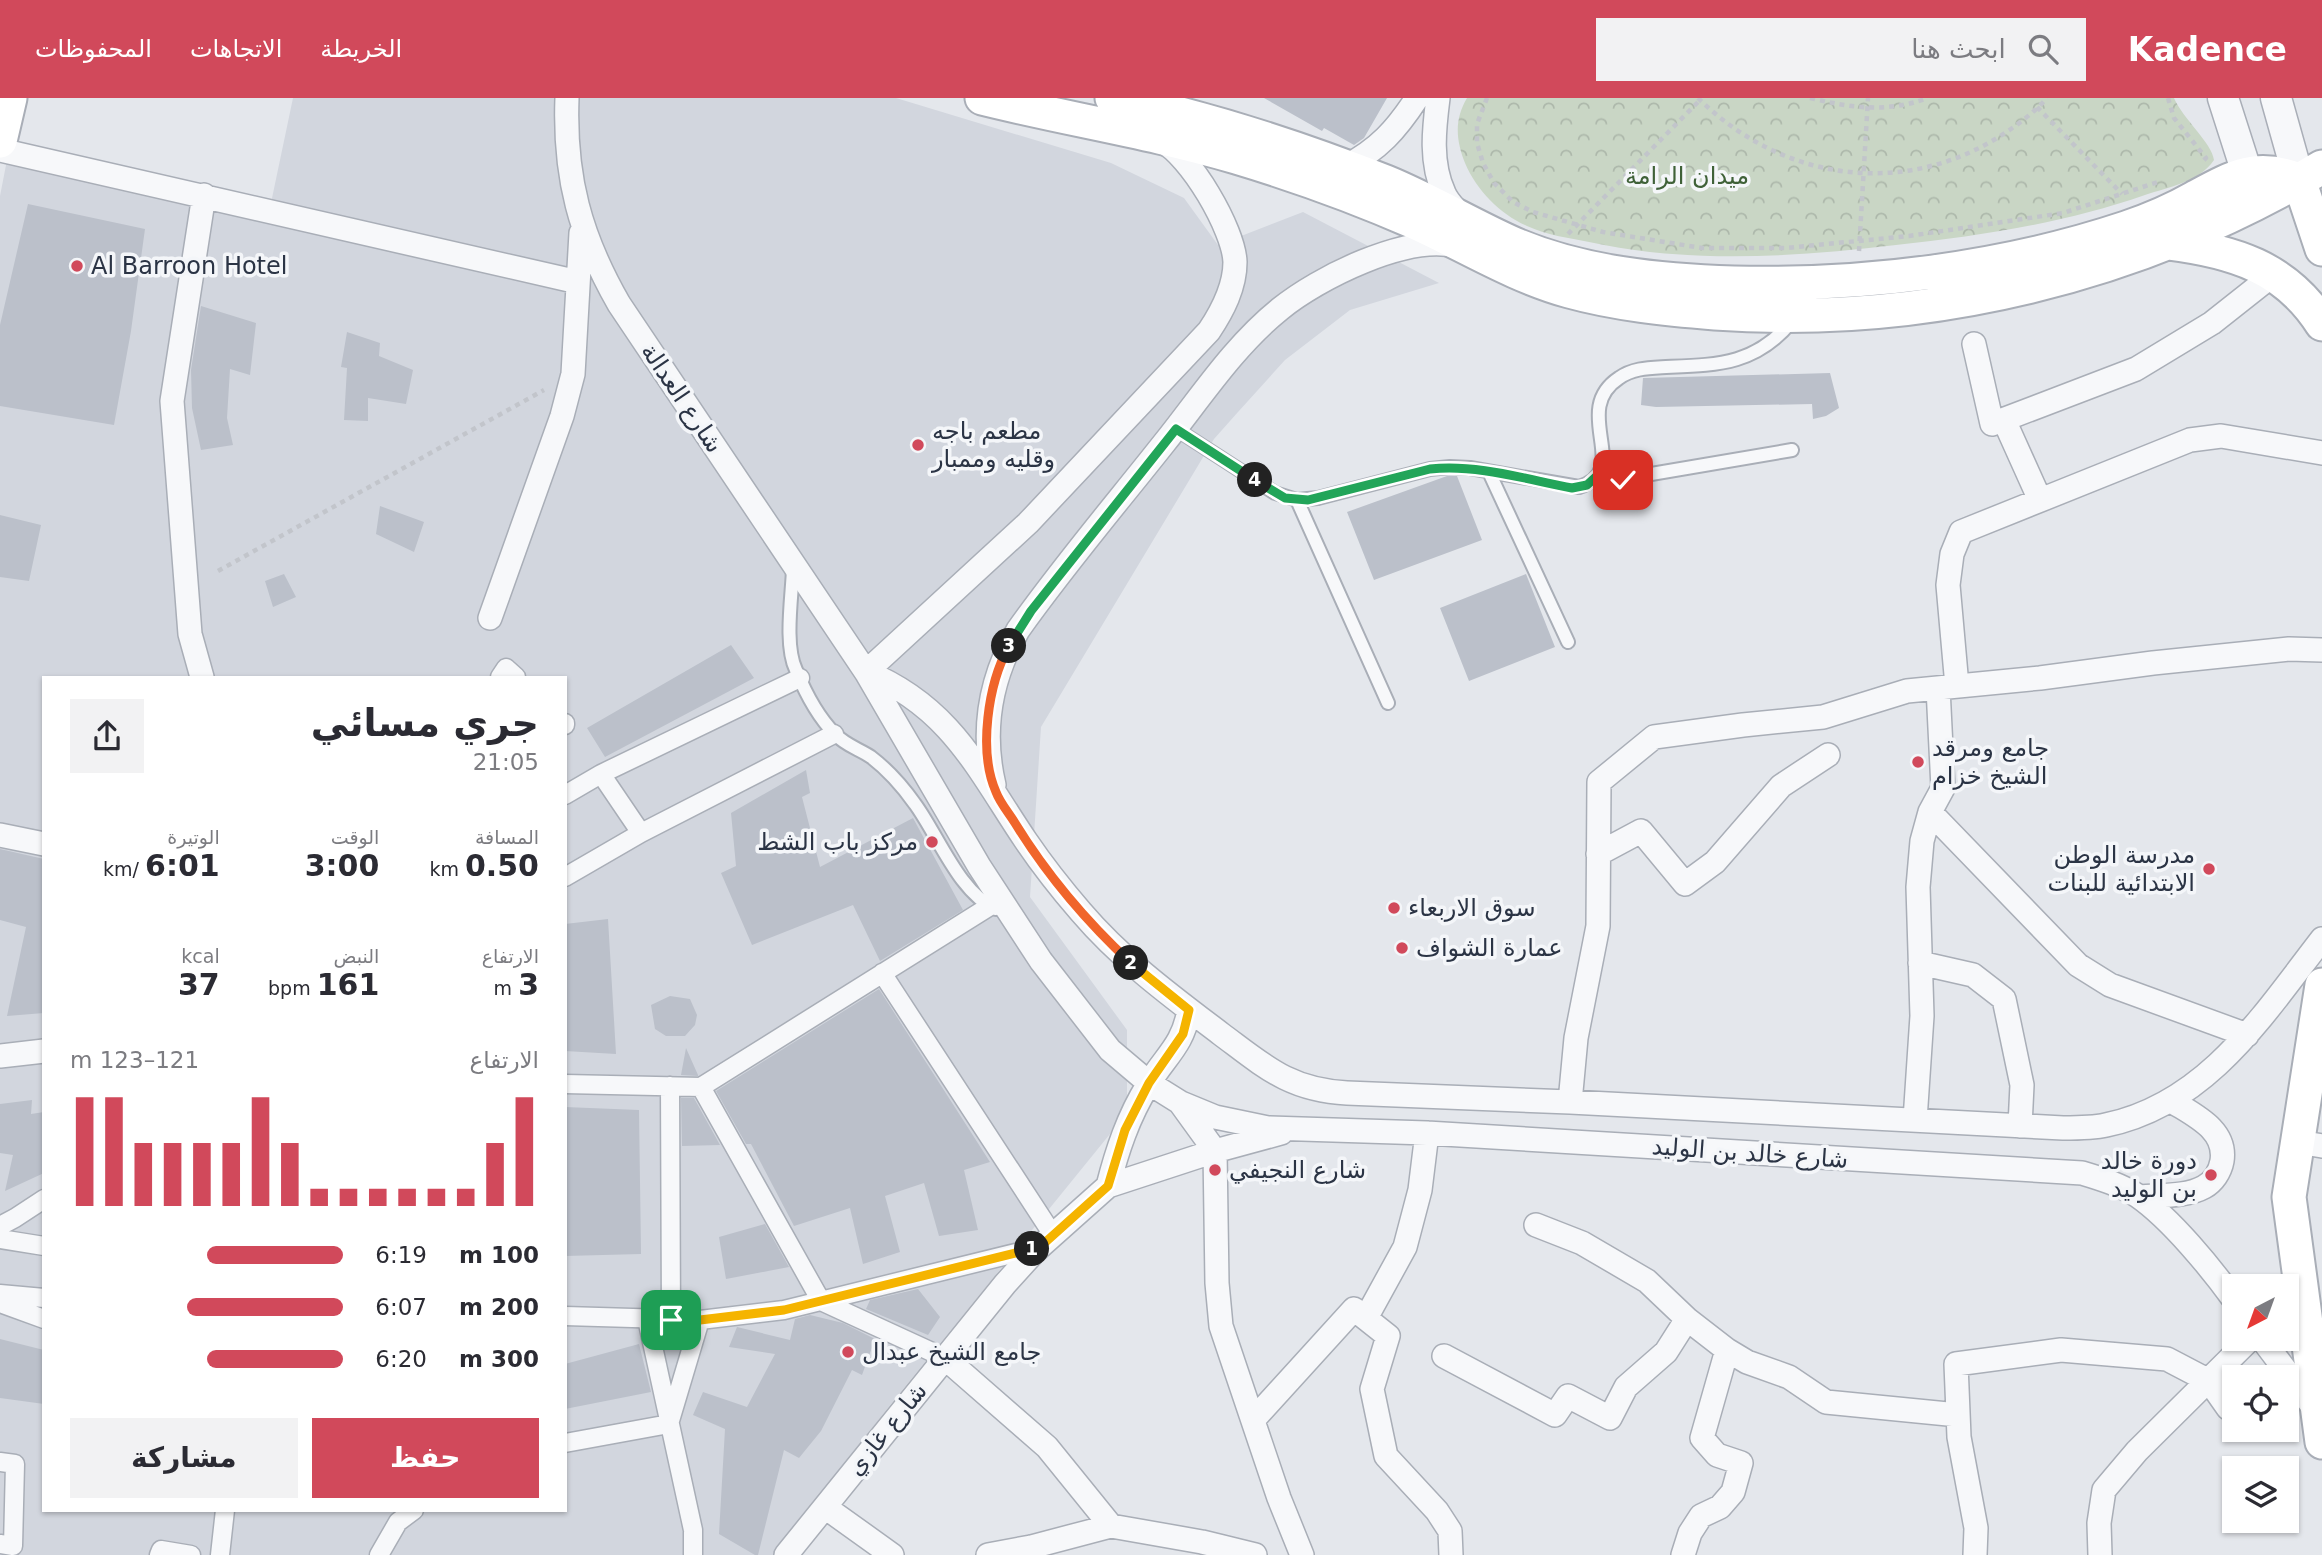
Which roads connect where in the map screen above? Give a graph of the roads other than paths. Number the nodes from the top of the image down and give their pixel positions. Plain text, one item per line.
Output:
1 (10, 98) edge
2 (566, 98) edge
3 (982, 98) edge
4 (1112, 98) edge
5 (1417, 98) edge
6 (1438, 98) edge
7 (2223, 98) edge
8 (2276, 98) edge
9 (1142, 133) junction
10 (0, 141) edge
11 (0, 150) edge
12 (1345, 167) junction
13 (2311, 174) edge
14 (2252, 188) junction
15 (204, 195) junction
16 (1462, 218) junction
17 (581, 224) junction
18 (2158, 231) junction
19 (2322, 249) edge
20 (1476, 252) junction
21 (2274, 274) junction
22 (578, 282) junction
23 (1796, 316) junction
24 (2322, 324) edge
25 (1974, 344) dead end
26 (2004, 420) junction
27 (1176, 429) junction
28 (1792, 450) dead end
29 (2322, 453) edge
30 (1489, 472) junction
31 (1599, 474) junction
32 (1297, 500) junction
33 (2040, 500) junction
34 (794, 565) junction
35 (490, 618) dead end
36 (1568, 642) dead end
37 (2322, 650) edge
38 (866, 673) junction
39 (202, 676) edge
40 (501, 676) edge
41 (515, 676) edge
42 (800, 678) junction
43 (1948, 687) junction
44 (1388, 703) dead end
45 (834, 734) junction
46 (1829, 755) dead end
47 (601, 774) junction
48 (995, 791) junction
49 (567, 793) edge
50 (1930, 812) junction
51 (641, 833) junction
52 (0, 835) edge
53 (42, 844) edge
54 (1598, 854) junction
55 (567, 876) edge
56 (999, 910) junction
57 (2322, 939) edge
58 (1920, 963) junction
59 (882, 973) junction
60 (2321, 1003) edge
61 (1189, 1010) junction
62 (2247, 1035) junction
63 (42, 1051) edge
64 (0, 1056) edge
65 (1149, 1083) junction
66 (567, 1084) edge
67 (670, 1086) junction
68 (701, 1087) junction
69 (2170, 1100) junction
70 (1570, 1102) junction
71 (1181, 1103) junction
72 (1915, 1120) junction
73 (2020, 1126) junction
74 (1296, 1129) junction
75 (1427, 1133) junction
76 (2310, 1144) edge
77 (1215, 1151) junction
78 (1108, 1186) junction
79 (2140, 1197) junction
80 (42, 1200) edge
81 (1536, 1225) dead end
82 (0, 1226) edge
83 (0, 1239) edge
84 (1046, 1241) junction
85 (42, 1246) edge
86 (2222, 1286) edge
87 (0, 1294) edge
88 (42, 1298) edge
89 (821, 1301) junction
90 (0, 1303) edge
91 (567, 1316) edge
92 (42, 1318) edge
93 (1366, 1318) junction
94 (647, 1319) junction
95 (1687, 1319) junction
96 (671, 1320) junction
97 (700, 1320) junction
98 (1727, 1350) junction
99 (2238, 1351) edge
100 (2270, 1351) edge
101 (1444, 1356) dead end
102 (945, 1358) junction
103 (2209, 1381) junction
104 (2222, 1399) edge
105 (1958, 1415) junction
106 (1253, 1420) junction
107 (669, 1424) junction
108 (2319, 1427) edge
109 (567, 1443) edge
110 (0, 1462) edge
111 (825, 1507) junction
112 (225, 1512) edge
113 (411, 1512) edge
114 (1111, 1526) junction
115 (0, 1544) edge
116 (159, 1555) edge
117 (191, 1555) edge
118 (220, 1555) edge
119 (379, 1555) edge
120 (693, 1555) edge
121 (786, 1555) edge
122 (891, 1555) edge
123 (988, 1555) edge
124 (1255, 1555) edge
125 (1302, 1555) edge
126 (1451, 1555) edge
127 (1683, 1555) edge
128 (1975, 1555) edge
129 (2100, 1555) edge

1 - 10 main road
2 - 17 street, شارع العدالة
3 - 9 main road
4 - 12 main road
5 - 12 street
6 - 16 street
7 - 14 street
8 - 13 street
9 - 20 main road
9 - 38 street
11 - 15 street
12 - 16 main road
13 - 14 main road
13 - 19 main road
14 - 18 main road
15 - 22 street
15 - 39 street
16 - 18 main road
17 - 22 street
17 - 34 street, شارع العدالة
18 - 21 main road
18 - 23 main road
20 - 23 main road
20 - 27 street
21 - 24 main road
21 - 26 street
22 - 35 street
23 - 31 lane
25 - 26 street
26 - 33 street
27 - 32 lane
27 - 48 street
28 - 31 lane
29 - 33 street
30 - 31 lane
30 - 32 lane
30 - 36 lane
32 - 44 lane
33 - 43 street
34 - 38 street, شارع العدالة
34 - 42 lane
37 - 43 street
38 - 48 street
38 - 56 street, شارع العدالة
40 - 41 street
42 - 45 lane
42 - 47 street
43 - 50 street
43 - 54 street
45 - 51 street
45 - 56 lane
46 - 54 street
47 - 49 street
47 - 51 street
48 - 61 street
50 - 58 street
50 - 62 street
51 - 55 street
52 - 53 street
54 - 70 street
56 - 59 street
56 - 65 street, شارع العدالة
57 - 62 street
58 - 72 street
58 - 73 street
59 - 68 street
59 - 84 street
60 - 76 main road
61 - 65 street
61 - 70 street
62 - 69 street
63 - 64 street
65 - 71 street, شارع العدالة
65 - 78 street
66 - 67 street
67 - 68 street
67 - 96 street
68 - 89 street
69 - 73 street
69 - 79 street
70 - 72 street
71 - 74 street, شارع خالد بن الوليد
71 - 77 street
72 - 73 street
74 - 75 street, شارع خالد بن الوليد
74 - 77 street, شارع غازي
75 - 79 street, شارع خالد بن الوليد
75 - 93 street
76 - 108 main road
77 - 78 street, شارع غازي
77 - 106 street
78 - 84 street, شارع غازي
79 - 86 street, شارع خالد بن الوليد
80 - 82 street
81 - 95 street
83 - 85 street
84 - 89 street
84 - 102 street, شارع غازي
87 - 88 street
89 - 97 street
89 - 102 street
90 - 92 street
91 - 94 street
93 - 106 street
93 - 126 street
94 - 96 street
94 - 107 street
95 - 98 street
95 - 101 street
96 - 97 street
97 - 107 street
98 - 105 street
98 - 127 street
99 - 103 street
100 - 108 street
102 - 111 street, شارع غازي
102 - 114 street
103 - 104 street
103 - 105 street
103 - 129 street
105 - 128 street
106 - 125 street
107 - 109 street
107 - 120 street
110 - 115 street
111 - 121 street, شارع غازي
111 - 122 street
112 - 118 street
113 - 119 street
114 - 123 street
114 - 124 street
116 - 117 street

